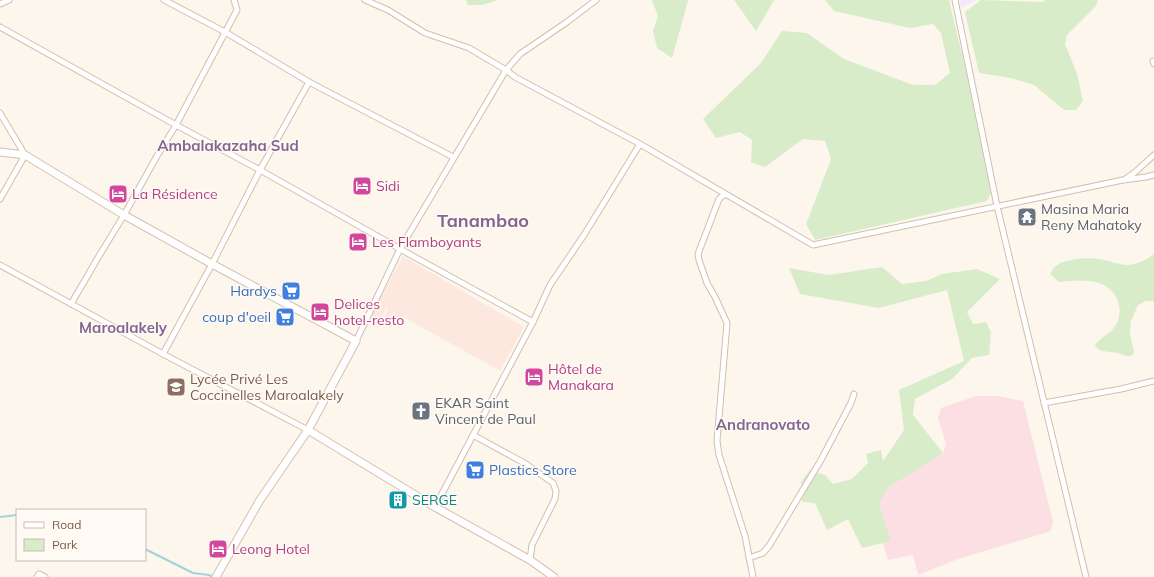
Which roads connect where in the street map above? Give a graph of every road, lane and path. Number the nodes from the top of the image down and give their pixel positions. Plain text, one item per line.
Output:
1 (9, 0) edge
2 (164, 0) edge
3 (234, 0) edge
4 (365, 0) edge
5 (596, 0) edge
6 (955, 0) edge
7 (0, 4) edge
8 (0, 27) edge
9 (225, 32) junction
10 (506, 70) junction
11 (309, 82) junction
12 (0, 113) edge
13 (176, 125) junction
14 (640, 144) junction
15 (0, 152) edge
16 (25, 155) junction
17 (1154, 155) edge
18 (453, 157) junction
19 (260, 170) junction
20 (1154, 175) edge
21 (1124, 180) junction
22 (725, 194) junction
23 (0, 199) edge
24 (997, 206) junction
25 (124, 215) junction
26 (400, 249) junction
27 (212, 264) junction
28 (0, 265) edge
29 (71, 304) junction
30 (533, 322) junction
31 (356, 341) junction
32 (163, 354) junction
33 (1154, 381) edge
34 (854, 394) dead end
35 (1044, 403) junction
36 (308, 430) junction
37 (473, 435) junction
38 (435, 507) junction
39 (749, 558) junction
40 (530, 560) junction
41 (218, 575) edge
42 (37, 577) edge
43 (45, 577) edge
44 (554, 577) edge
45 (753, 577) edge
46 (1086, 577) edge

1 - 7 street
2 - 9 street
3 - 9 street
4 - 10 street
5 - 10 street
6 - 24 street
8 - 13 street
9 - 11 street
9 - 13 street
10 - 14 street
10 - 18 street
11 - 18 street
11 - 19 street
12 - 16 street
13 - 19 street
13 - 25 street
14 - 22 street
14 - 30 street
15 - 16 street
16 - 23 street
16 - 25 street
17 - 21 street
18 - 26 street
19 - 26 street
19 - 27 street
20 - 21 street
21 - 24 street
22 - 24 street
22 - 39 street
24 - 35 street
25 - 27 street
25 - 29 street
26 - 30 street
26 - 31 street
27 - 31 street
27 - 32 street
28 - 29 street
29 - 32 street
30 - 37 street
31 - 36 street
32 - 36 street
33 - 35 street
34 - 39 street
35 - 46 street
36 - 38 street
36 - 41 street
37 - 38 street
37 - 40 street
38 - 40 street
39 - 45 street
40 - 44 street
42 - 43 street

